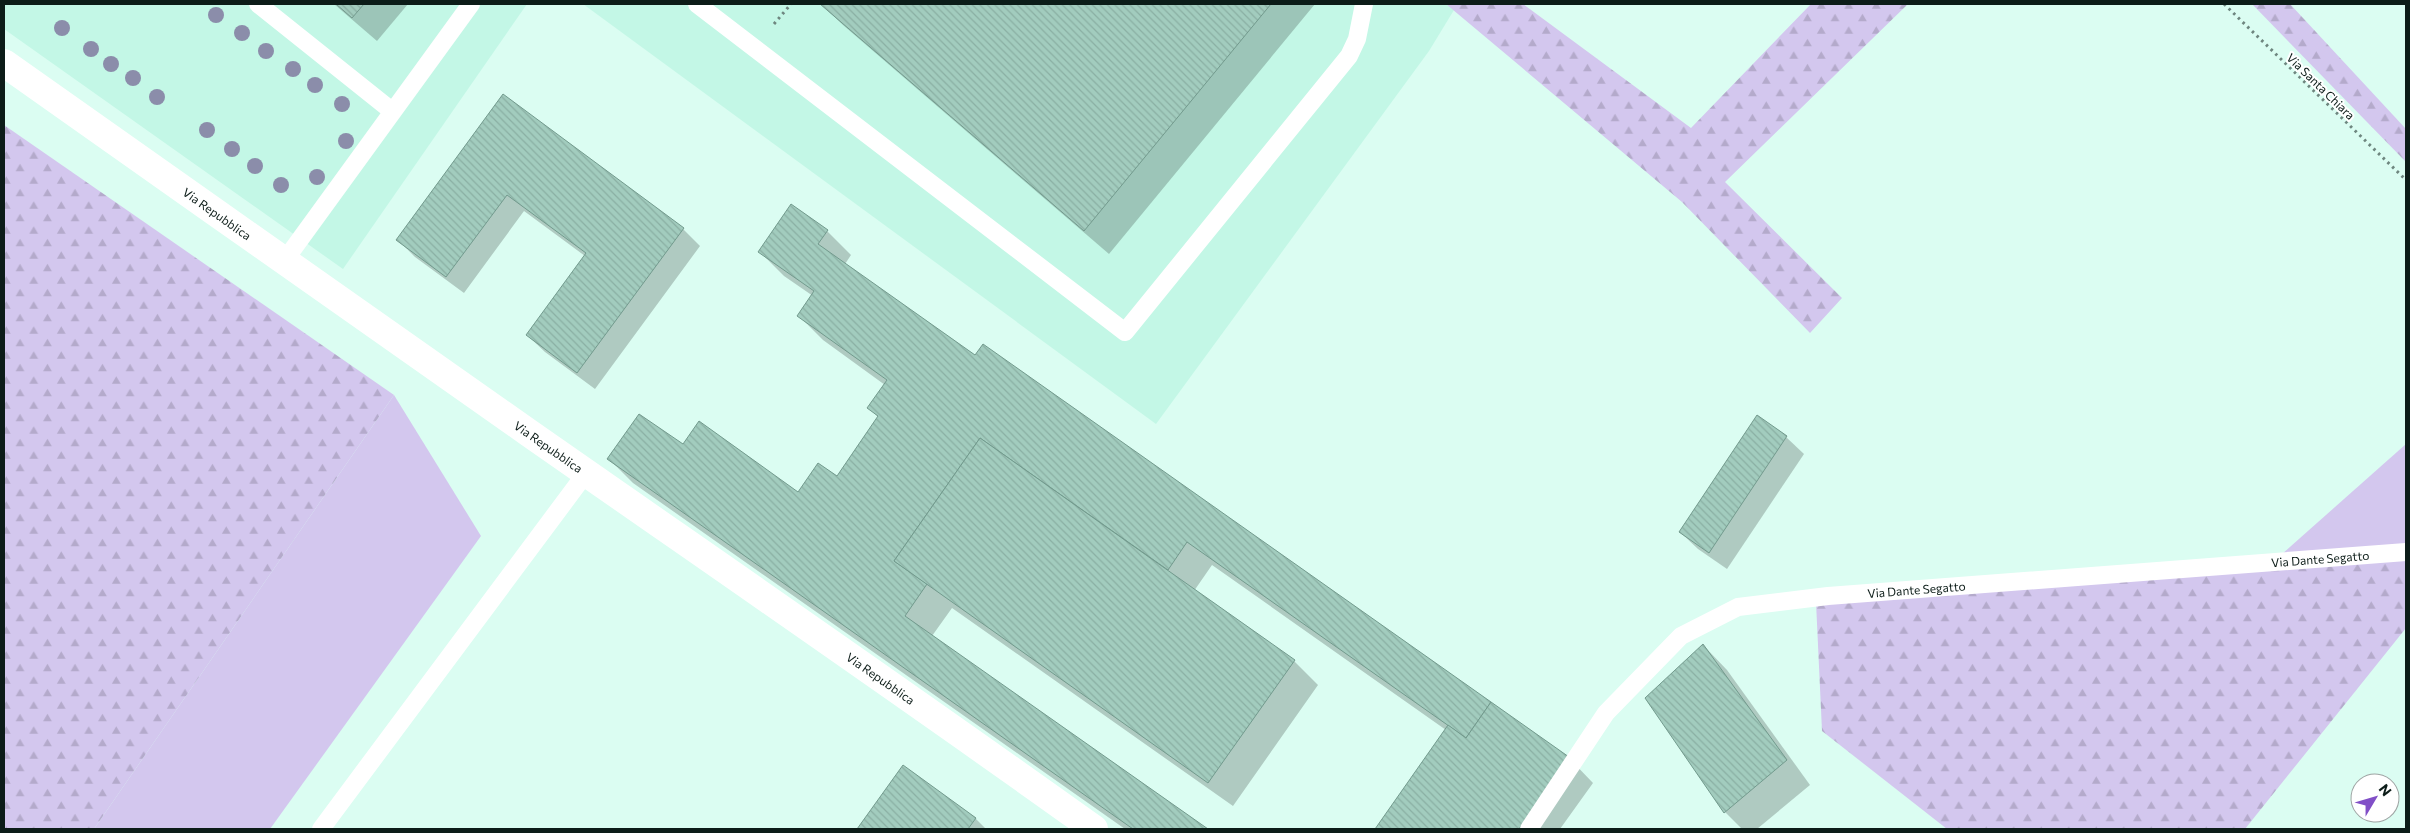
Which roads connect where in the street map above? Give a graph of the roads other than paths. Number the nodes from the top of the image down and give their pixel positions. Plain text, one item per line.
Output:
1 (258, 4) edge
2 (471, 4) edge
3 (697, 4) edge
4 (1364, 4) edge
5 (4, 63) edge
6 (392, 111) junction
7 (285, 260) junction
8 (586, 473) junction
9 (2406, 552) edge
10 (321, 829) edge
11 (1094, 829) edge
12 (1529, 829) edge

1 - 6 lane
2 - 6 lane
3 - 4 lane
5 - 7 street, Via Repubblica
6 - 7 lane
7 - 8 street, Via Repubblica
8 - 10 lane
8 - 11 street, Via Repubblica
9 - 12 lane, Via Dante Segatto

